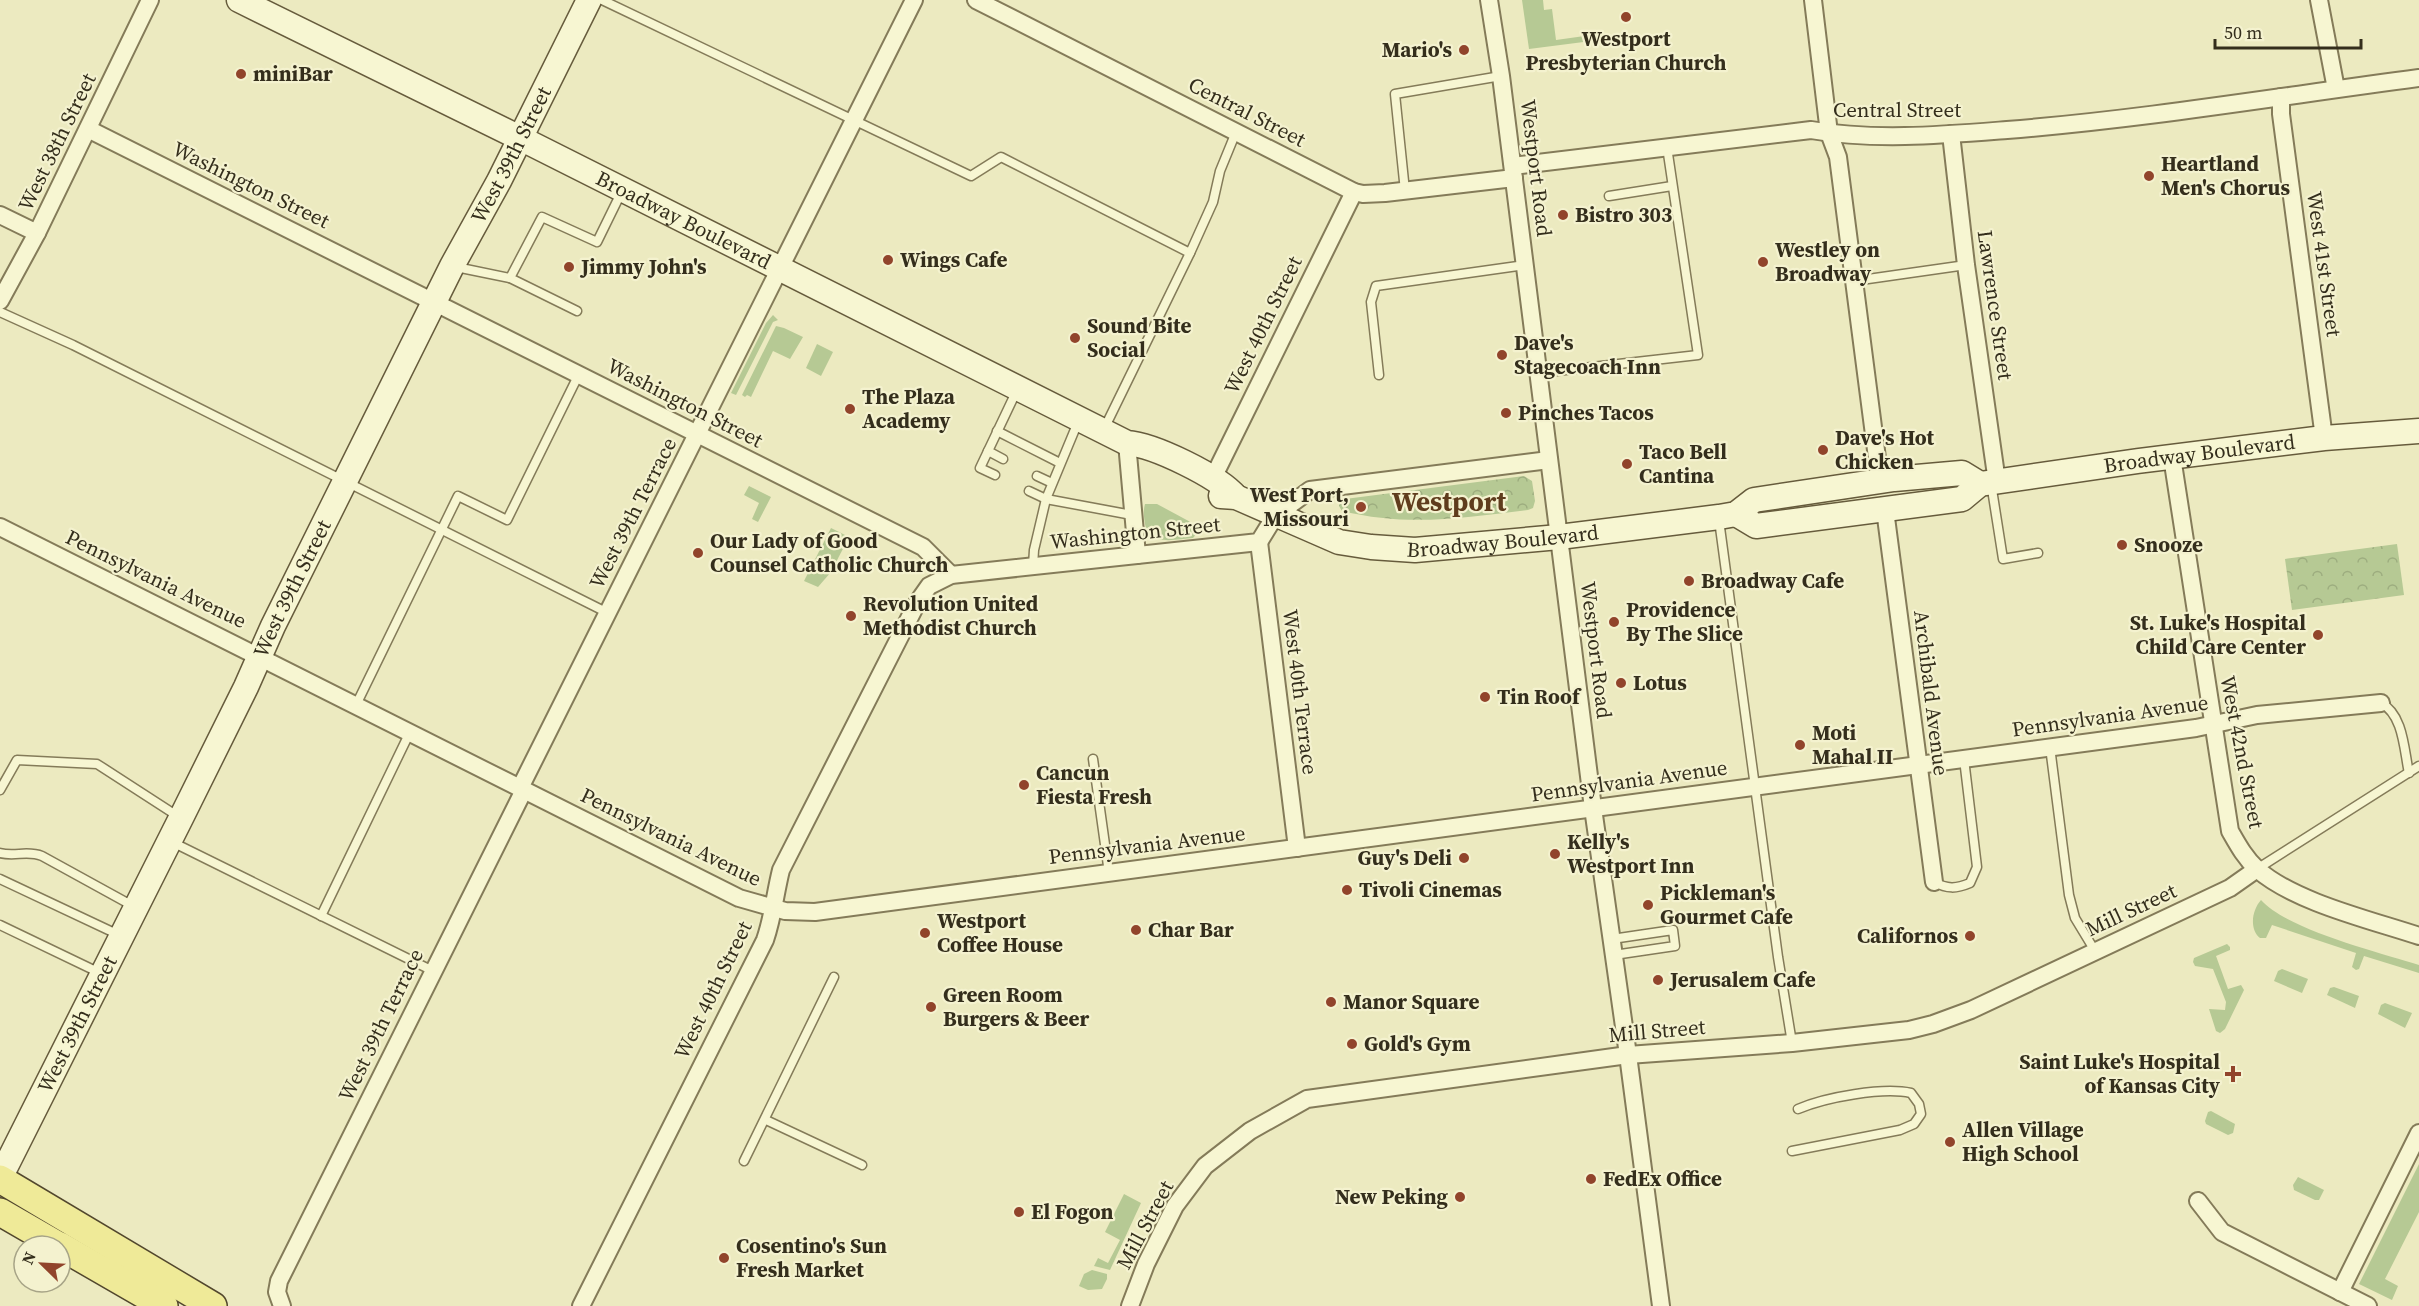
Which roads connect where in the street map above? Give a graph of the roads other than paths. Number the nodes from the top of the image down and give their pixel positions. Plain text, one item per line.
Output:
1 (150, 0) edge
2 (589, 0) edge
3 (603, 0) edge
4 (914, 0) edge
5 (976, 0) edge
6 (1489, 0) edge
7 (1813, 0) edge
8 (2319, 0) edge
9 (254, 3) edge
10 (1502, 76) junction
11 (2419, 78) edge
12 (2336, 89) junction
13 (2281, 97) junction
14 (854, 121) junction
15 (87, 129) junction
16 (1236, 131) junction
17 (1829, 133) junction
18 (1952, 134) junction
19 (520, 138) junction
20 (1667, 147) junction
21 (1514, 172) junction
22 (1672, 186) junction
23 (622, 190) junction
24 (1405, 190) junction
25 (1354, 192) junction
26 (1609, 196) dead end
27 (0, 215) edge
28 (37, 233) junction
29 (1190, 253) junction
30 (1525, 265) junction
31 (1966, 265) junction
32 (452, 266) junction
33 (781, 269) junction
34 (510, 278) junction
35 (1854, 281) junction
36 (0, 301) edge
37 (434, 303) junction
38 (577, 311) dead end
39 (0, 312) edge
40 (1539, 373) junction
41 (579, 374) junction
42 (1379, 375) dead end
43 (1018, 388) junction
44 (1079, 419) junction
45 (997, 431) junction
46 (1103, 431) junction
47 (2419, 431) edge
48 (698, 434) junction
49 (2324, 438) junction
50 (1127, 443) junction
51 (988, 451) junction
52 (2172, 457) junction
53 (1003, 459) dead end
54 (1550, 460) junction
55 (1060, 463) junction
56 (994, 475) dead end
57 (1037, 476) dead end
58 (1213, 478) junction
59 (1880, 481) junction
60 (344, 483) junction
61 (1052, 483) junction
62 (1990, 483) junction
63 (1029, 491) dead end
64 (1236, 497) junction
65 (1046, 499) junction
66 (1884, 510) junction
67 (1132, 515) junction
68 (1727, 515) junction
69 (1275, 516) junction
70 (0, 527) edge
71 (441, 530) junction
72 (1559, 537) junction
73 (1259, 542) junction
74 (2038, 553) dead end
75 (1137, 555) junction
76 (1033, 566) junction
77 (951, 575) junction
78 (608, 613) junction
79 (260, 657) junction
80 (2381, 703) joint
81 (356, 705) junction
82 (2213, 726) junction
83 (410, 732) junction
84 (2050, 747) junction
85 (1093, 759) dead end
86 (1964, 759) junction
87 (1917, 765) junction
88 (2419, 766) edge
89 (2409, 773) junction
90 (1755, 786) junction
91 (522, 789) junction
92 (0, 790) edge
93 (1593, 808) junction
94 (181, 818) junction
95 (170, 841) junction
96 (1297, 848) junction
97 (0, 853) edge
98 (2258, 869) junction
99 (1109, 873) junction
100 (0, 879) edge
101 (1934, 882) joint
102 (772, 907) junction
103 (136, 908) junction
104 (321, 916) junction
105 (0, 926) edge
106 (2419, 936) edge
107 (122, 937) junction
108 (1613, 947) junction
109 (2095, 951) junction
110 (433, 971) junction
111 (103, 975) junction
112 (834, 977) dead end
113 (1792, 1043) junction
114 (1628, 1055) junction
115 (1798, 1108) dead end
116 (766, 1120) junction
117 (2419, 1133) edge
118 (1792, 1151) dead end
119 (744, 1161) dead end
120 (862, 1165) dead end
121 (0, 1179) edge
122 (2198, 1201) dead end
123 (0, 1212) edge
124 (39, 1234) edge
125 (72, 1253) edge
126 (2340, 1292) junction
127 (164, 1306) edge
128 (213, 1306) edge
129 (282, 1306) edge
130 (581, 1306) edge
131 (1130, 1306) edge
132 (1661, 1306) edge
133 (2368, 1306) edge

1 - 15 street, West 38th Street
2 - 19 main road, West 39th Street
3 - 14 lane
4 - 14 street, West 39th Terrace
5 - 16 street, Central Street
6 - 10 street, Westport Road
7 - 17 street
8 - 12 street
9 - 19 main road, Broadway Boulevard
10 - 21 street, Westport Road
10 - 24 lane
11 - 12 street, Central Street
12 - 13 street, Central Street
13 - 18 street, Central Street
13 - 49 street, West 41st Street
14 - 29 lane
14 - 33 street, West 39th Terrace
15 - 28 street, West 38th Street
15 - 37 street, Washington Street
16 - 25 street, Central Street
16 - 29 lane
17 - 18 street, Central Street
17 - 20 street, Central Street
17 - 35 street
18 - 31 street, Lawrence Street
19 - 23 main road, Broadway Boulevard
19 - 32 main road, West 39th Street
20 - 21 street, Central Street
20 - 22 lane
21 - 24 street, Central Street
21 - 30 street, Westport Road
22 - 26 lane
22 - 40 lane
23 - 33 main road, Broadway Boulevard
23 - 34 lane
24 - 25 street, Central Street
25 - 58 street, West 40th Street
27 - 28 street
28 - 36 street, West 38th Street
29 - 46 lane
30 - 40 street, Westport Road
30 - 42 lane
31 - 35 lane
31 - 62 street, Lawrence Street
32 - 34 lane
32 - 37 main road, West 39th Street
33 - 43 main road, Broadway Boulevard
33 - 48 street, West 39th Terrace
34 - 38 lane
35 - 59 street
37 - 41 street, Washington Street
37 - 60 main road, West 39th Street
39 - 60 lane
40 - 54 street, Westport Road
41 - 48 street, Washington Street
41 - 71 lane
43 - 44 main road, Broadway Boulevard
43 - 45 lane
44 - 46 main road, Broadway Boulevard
44 - 55 lane
45 - 51 lane
45 - 55 lane
46 - 50 main road, Broadway Boulevard
47 - 49 main road, Broadway Boulevard
48 - 77 street, Washington Street
48 - 78 street, West 39th Terrace
49 - 52 main road, Broadway Boulevard
50 - 58 main road, Broadway Boulevard
50 - 64 main road, Broadway Boulevard
50 - 67 street
51 - 53 lane
51 - 56 lane
52 - 62 main road, Broadway Boulevard
52 - 82 street, West 42nd Street
54 - 69 street
54 - 72 street, Westport Road
55 - 61 lane
57 - 61 lane
58 - 64 main road, Broadway Boulevard
59 - 62 main road, Broadway Boulevard
59 - 68 main road, Broadway Boulevard
60 - 71 lane
60 - 79 main road, West 39th Street
61 - 65 lane
62 - 66 main road, Broadway Boulevard
62 - 74 lane
63 - 65 lane
64 - 69 main road, Broadway Boulevard
65 - 67 lane
65 - 76 lane
66 - 68 main road, Broadway Boulevard
66 - 87 street, Archibald Avenue
67 - 75 street
68 - 72 main road, Broadway Boulevard
68 - 90 lane
69 - 72 main road, Broadway Boulevard
69 - 73 street
70 - 79 street, Pennsylvania Avenue
71 - 78 lane
71 - 81 lane
72 - 93 street, Westport Road
73 - 75 street, Washington Street
73 - 96 street, West 40th Terrace
75 - 76 street, Washington Street
76 - 77 street, Washington Street
77 - 102 street, West 40th Street
78 - 91 street, West 39th Terrace
79 - 81 street, Pennsylvania Avenue
79 - 94 main road, West 39th Street
80 - 82 street, Pennsylvania Avenue
80 - 89 lane
81 - 83 street, Pennsylvania Avenue
82 - 84 street, Pennsylvania Avenue
82 - 98 street, West 42nd Street
83 - 91 street, Pennsylvania Avenue
83 - 104 lane
84 - 86 street, Pennsylvania Avenue
84 - 109 lane
85 - 99 lane
86 - 87 street, Pennsylvania Avenue
86 - 101 lane
87 - 90 street, Pennsylvania Avenue
87 - 101 street, Archibald Avenue
88 - 89 lane
89 - 98 lane
90 - 93 street, Pennsylvania Avenue
90 - 113 lane
91 - 102 street, Pennsylvania Avenue
91 - 110 street, West 39th Terrace
92 - 94 lane
93 - 96 street, Pennsylvania Avenue
93 - 108 street, Westport Road
94 - 95 main road, West 39th Street
95 - 103 main road, West 39th Street
95 - 104 lane
96 - 99 street, Pennsylvania Avenue
97 - 103 lane
98 - 106 street, West 42nd Street
98 - 109 street, Mill Street
99 - 102 street, Pennsylvania Avenue
100 - 107 lane
102 - 130 street, West 40th Street
103 - 107 main road, West 39th Street
104 - 110 lane
105 - 111 lane
107 - 111 main road, West 39th Street
108 - 108 lane
108 - 114 street, Westport Road
109 - 113 street, Mill Street
110 - 129 street, West 39th Terrace
111 - 121 main road, West 39th Street
112 - 116 lane
113 - 114 street, Mill Street
114 - 131 street, Mill Street
114 - 132 street, Westport Road
115 - 118 lane
116 - 119 lane
116 - 120 lane
117 - 126 street
121 - 128 main road
122 - 126 street
123 - 124 main road
125 - 127 main road
126 - 133 street

